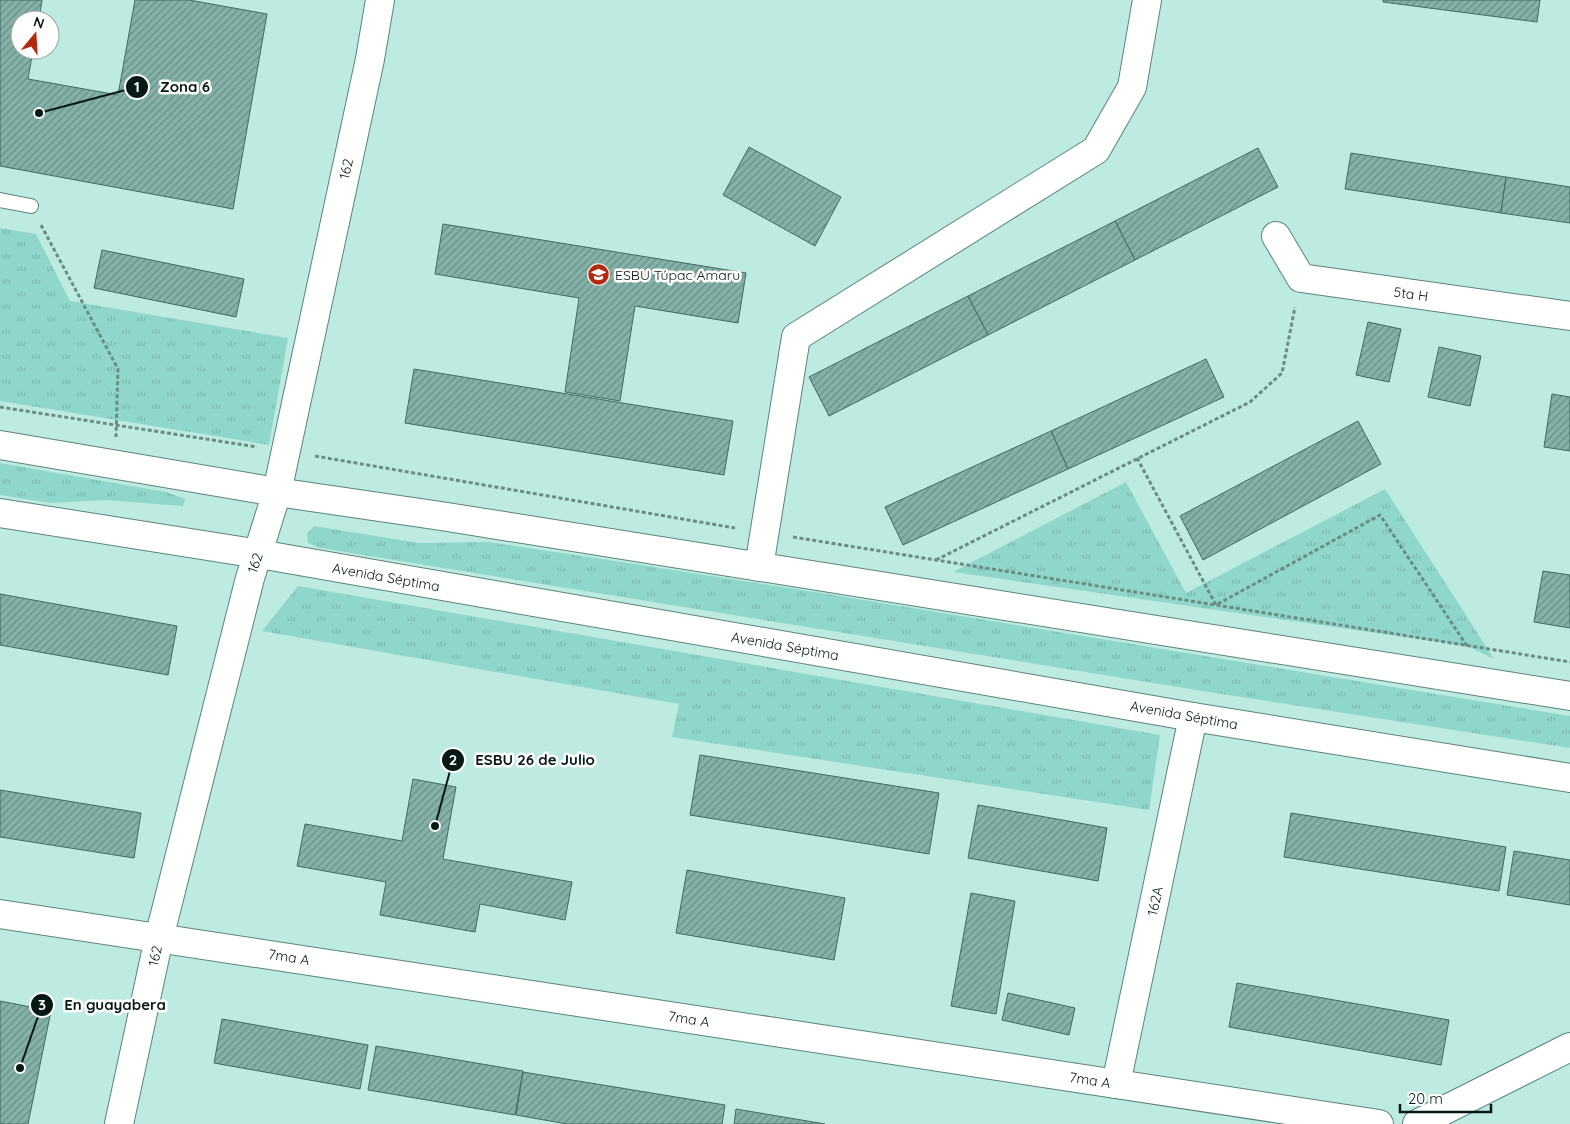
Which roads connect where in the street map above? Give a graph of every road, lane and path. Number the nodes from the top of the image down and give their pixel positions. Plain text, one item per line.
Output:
1 (380, 0) edge
2 (1147, 0) edge
3 (0, 200) edge
4 (31, 206) joint
5 (1276, 236) dead end
6 (1301, 278) junction
7 (1570, 316) edge
8 (0, 446) edge
9 (1137, 458) junction
10 (116, 465) junction
11 (277, 492) junction
12 (0, 513) edge
13 (259, 554) junction
14 (936, 560) dead end
15 (759, 567) junction
16 (1467, 646) dead end
17 (1570, 696) edge
18 (1193, 717) junction
19 (1570, 778) edge
20 (0, 914) edge
21 (159, 938) junction
22 (1570, 1047) edge
23 (1116, 1084) junction
24 (119, 1124) edge
25 (1379, 1124) edge
26 (1417, 1124) edge

1 - 11 street, 162
2 - 15 street
3 - 4 lane
4 - 10 path
5 - 6 street
6 - 7 street, 5ta H
6 - 9 path
8 - 10 street
9 - 14 path
9 - 16 path
10 - 11 street
11 - 13 street, 162
11 - 15 street
12 - 13 street, Avenida Séptima
13 - 18 street, Avenida Séptima
13 - 21 street, 162
15 - 17 street
18 - 19 street, Avenida Séptima
18 - 23 street, 162A
20 - 21 street, 7ma A
21 - 23 street, 7ma A
21 - 24 street, 162
22 - 26 street
23 - 25 street, 7ma A

